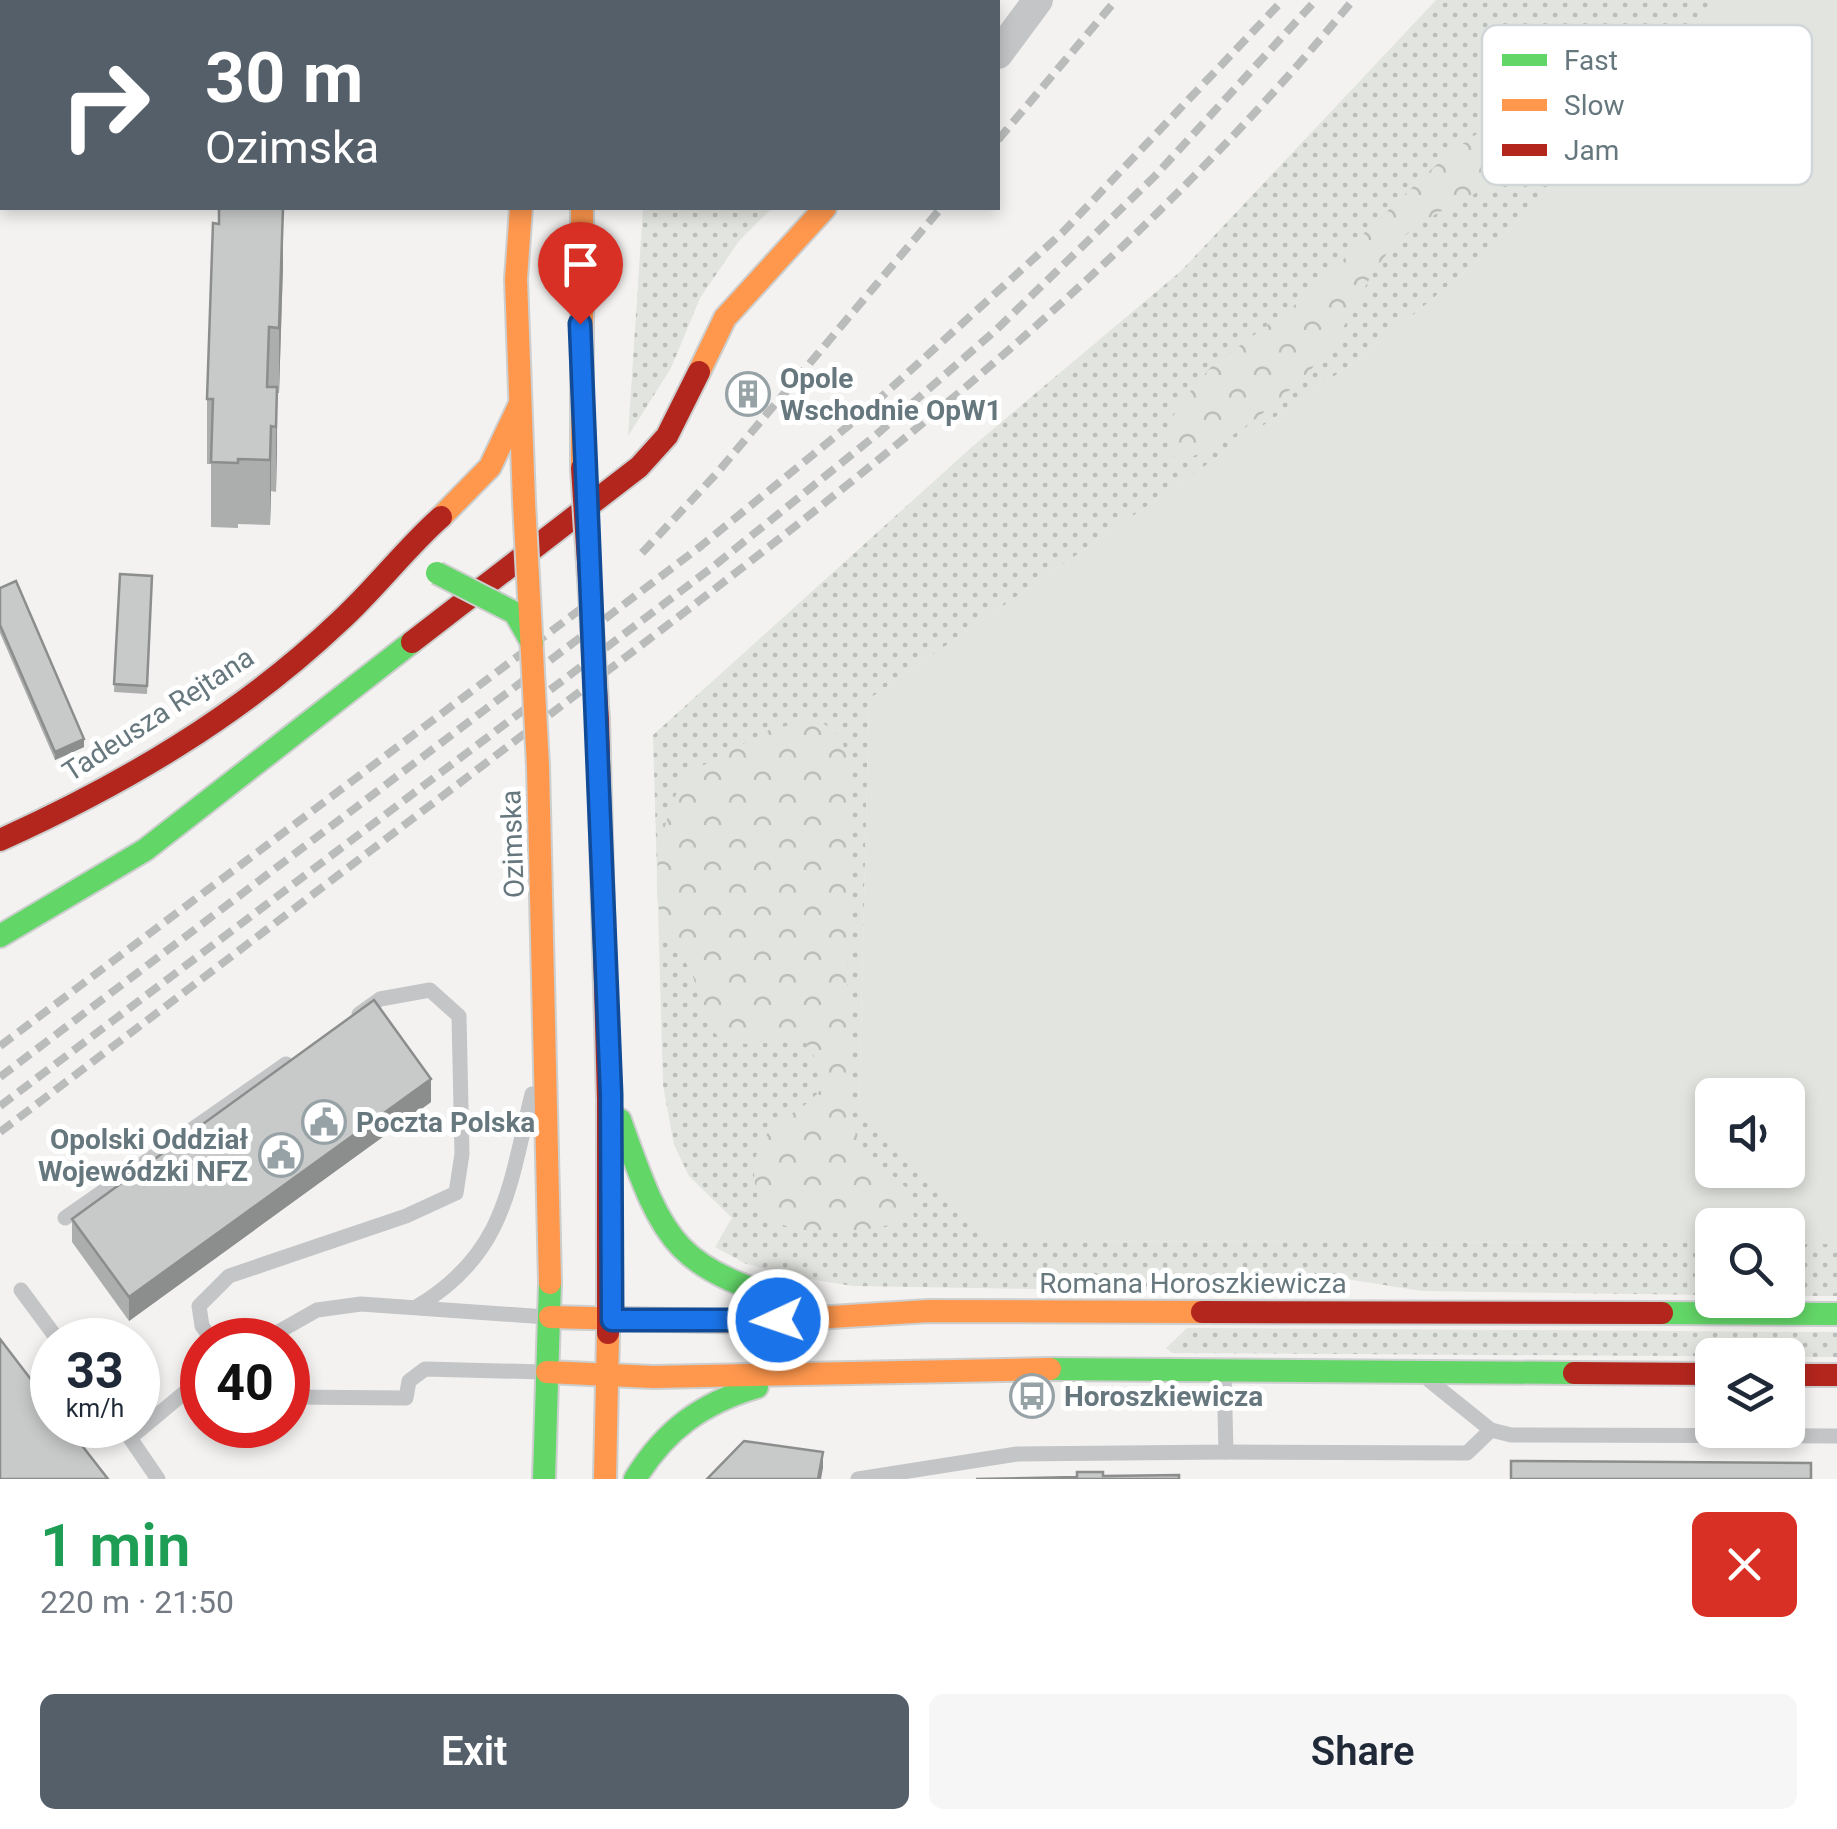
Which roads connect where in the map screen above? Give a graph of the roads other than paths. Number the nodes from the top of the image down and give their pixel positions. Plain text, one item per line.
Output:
1 (1035, 0) edge
2 (1000, 20) edge
3 (1000, 51) edge
4 (521, 210) edge
5 (582, 210) edge
6 (823, 210) edge
7 (519, 406) junction
8 (382, 580) junction
9 (532, 643) junction
10 (0, 840) edge
11 (0, 936) edge
12 (348, 1021) edge
13 (549, 1026) junction
14 (301, 1054) edge
15 (611, 1094) junction
16 (65, 1218) dead end
17 (21, 1290) dead end
18 (418, 1306) junction
19 (839, 1314) junction
20 (1837, 1314) edge
21 (42, 1318) edge
22 (201, 1318) edge
23 (303, 1318) edge
24 (550, 1318) junction
25 (612, 1320) junction
26 (835, 1370) junction
27 (1224, 1371) junction
28 (547, 1372) junction
29 (1418, 1372) junction
30 (1695, 1374) edge
31 (608, 1375) junction
32 (1805, 1375) edge
33 (1837, 1375) edge
34 (310, 1398) edge
35 (1492, 1430) junction
36 (1837, 1436) edge
37 (136, 1448) edge
38 (1226, 1452) junction
39 (158, 1479) edge
40 (544, 1479) edge
41 (605, 1479) edge
42 (635, 1479) edge
43 (858, 1479) edge

1 - 2 street
1 - 3 street
4 - 7 street, Ozimska
5 - 15 street, bridge
6 - 11 street
7 - 8 street, Tadeusza Rejtana
7 - 9 street, Ozimska, bridge
8 - 9 street, bridge
8 - 10 street, Tadeusza Rejtana
9 - 13 street, Ozimska, bridge
12 - 22 lane
13 - 18 lane
13 - 24 street, Ozimska
14 - 16 lane
15 - 19 street
15 - 25 street
17 - 21 lane
18 - 23 lane
18 - 24 lane
19 - 20 street, Romana Horoszkiewicza
19 - 25 street, Romana Horoszkiewicza
24 - 25 street, Romana Horoszkiewicza
24 - 28 street, Ozimska
25 - 31 street
26 - 27 street
26 - 31 street
26 - 42 street
27 - 29 street
27 - 38 lane
28 - 31 street
28 - 34 lane
28 - 40 street, Ozimska
29 - 30 street
29 - 35 lane
31 - 41 street
32 - 33 street
35 - 36 lane
35 - 38 lane
37 - 39 lane
38 - 43 lane

